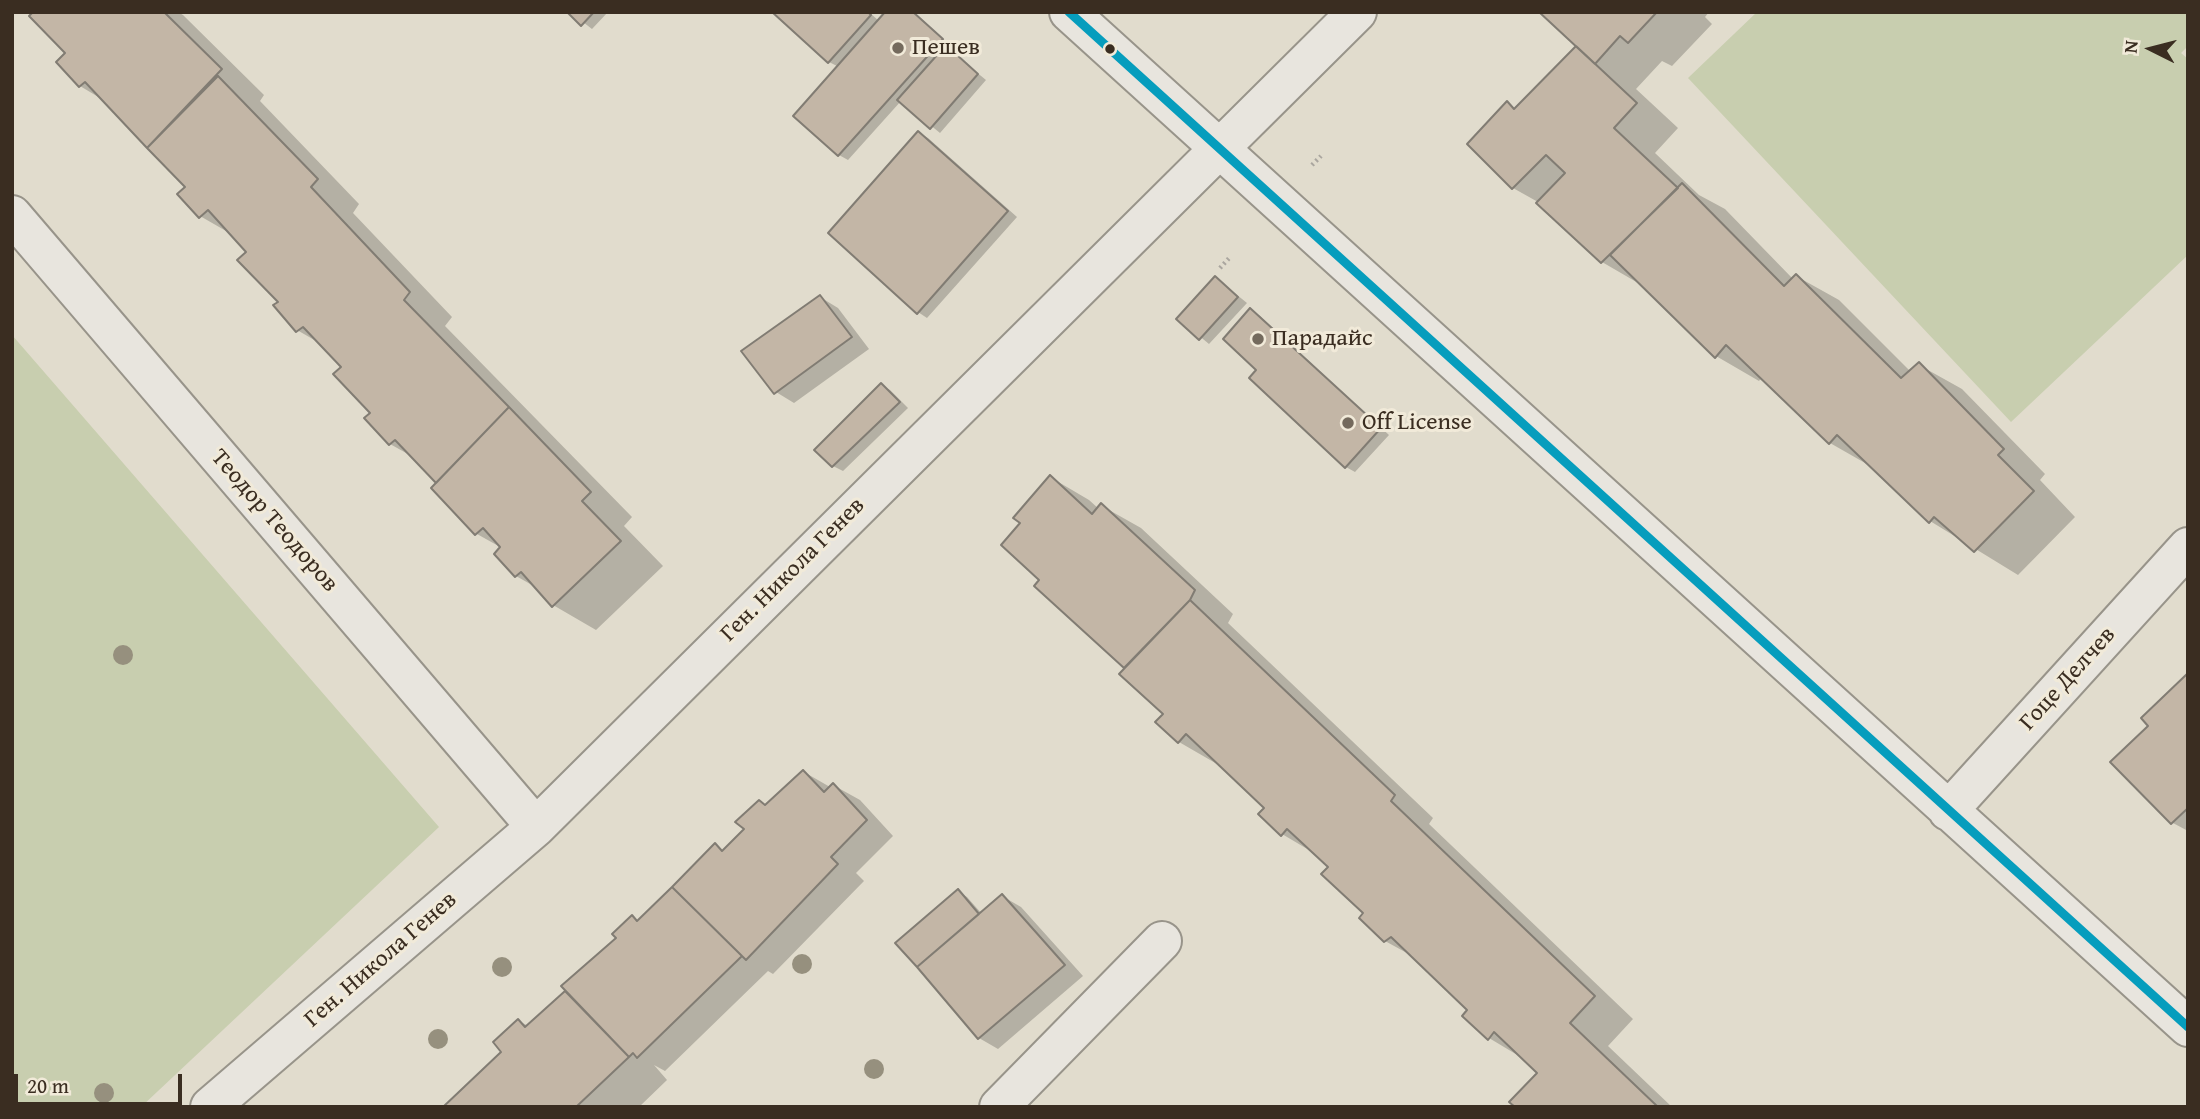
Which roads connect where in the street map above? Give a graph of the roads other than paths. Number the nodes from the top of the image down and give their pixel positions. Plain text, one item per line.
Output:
1 (1069, 12) edge
2 (1356, 12) edge
3 (1219, 148) junction
4 (12, 215) edge
5 (2188, 547) edge
6 (1948, 811) junction
7 (536, 827) junction
8 (1162, 941) dead end
9 (2188, 1027) edge
10 (210, 1107) edge
11 (999, 1107) edge

1 - 3 street
2 - 3 street, Ген. Никола Генев
3 - 6 street
3 - 7 street, Ген. Никола Генев
4 - 7 street, Теодор Теодоров
5 - 6 street, Гоце Делчев
6 - 9 street
7 - 10 street, Ген. Никола Генев
8 - 11 street

